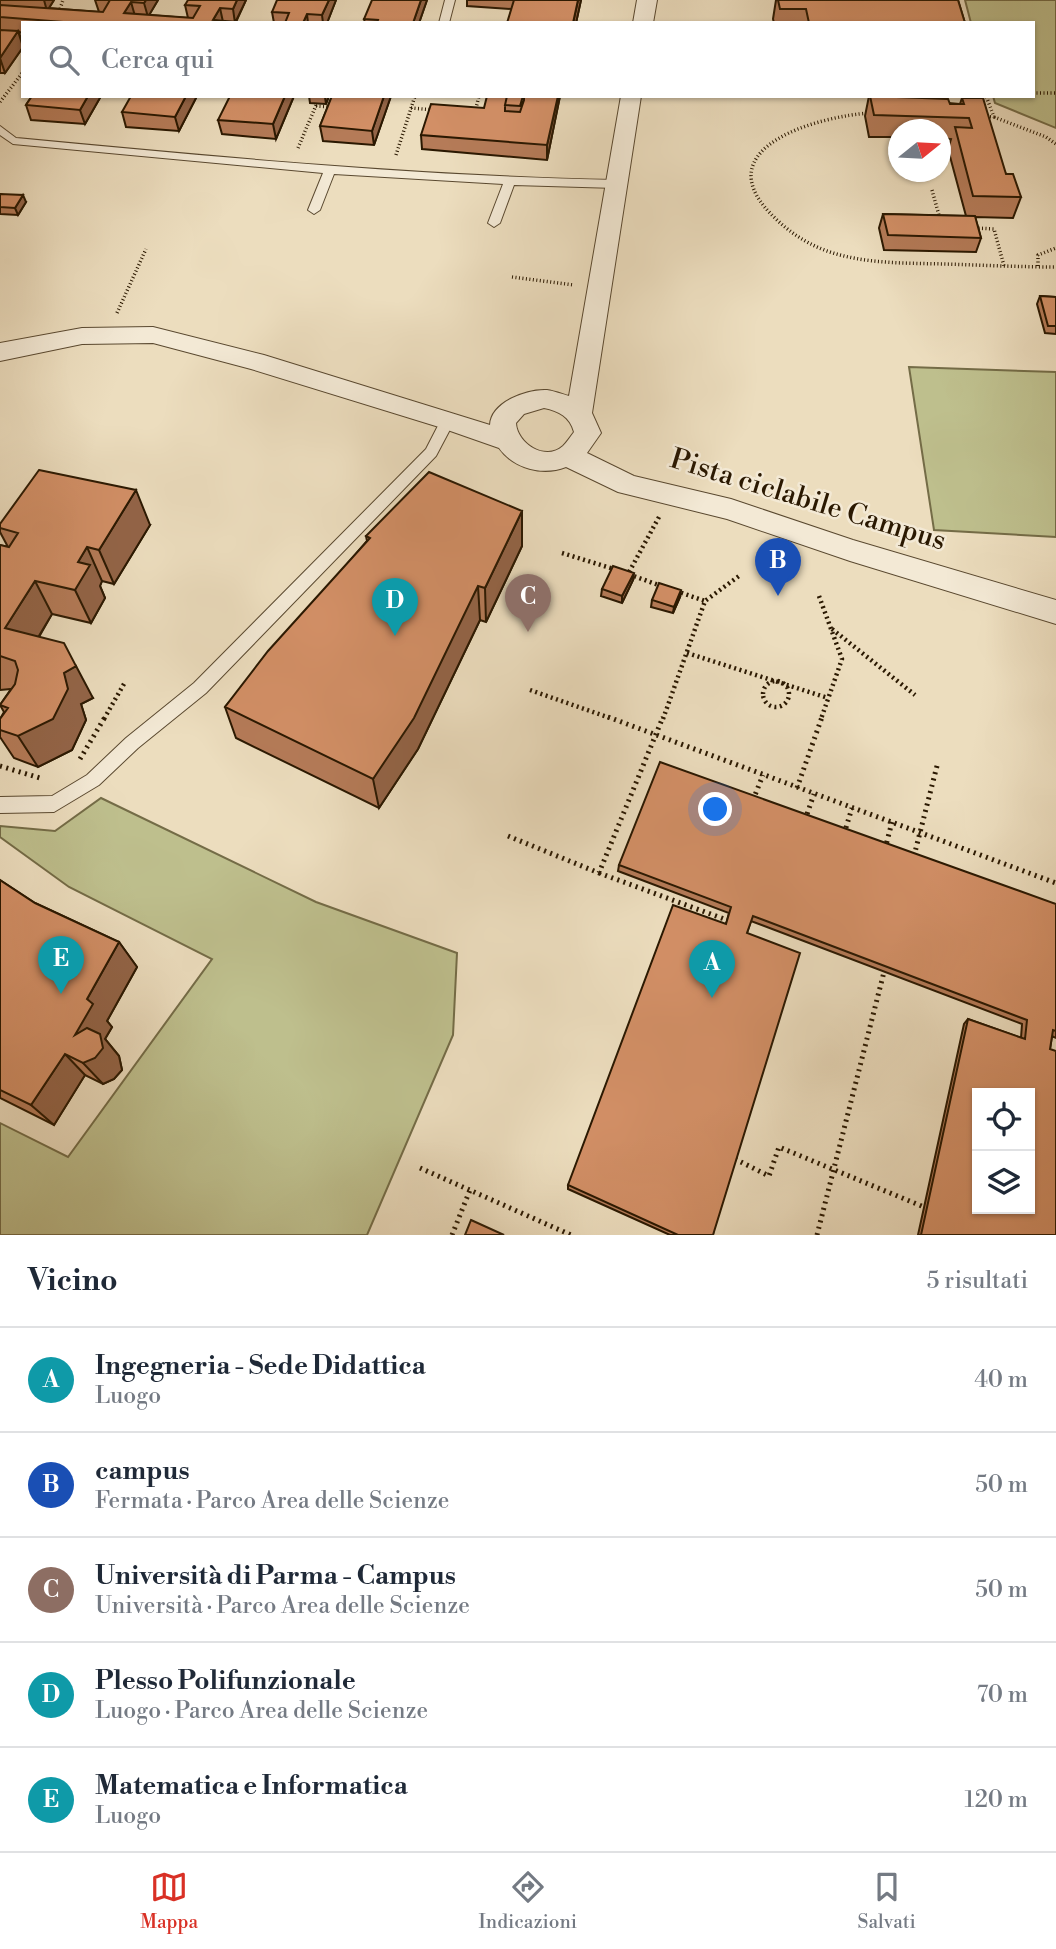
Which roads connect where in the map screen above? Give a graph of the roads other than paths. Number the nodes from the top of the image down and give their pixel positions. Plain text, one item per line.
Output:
1 (450, 0) edge
2 (647, 0) edge
3 (445, 21) edge
4 (643, 21) edge
5 (631, 98) edge
6 (0, 129) edge
7 (330, 169) junction
8 (509, 183) junction
9 (615, 184) junction
10 (314, 210) dead end
11 (494, 223) dead end
12 (0, 352) edge
13 (589, 362) junction
14 (544, 399) junction
15 (510, 412) junction
16 (448, 420) junction
17 (584, 422) junction
18 (503, 440) junction
19 (568, 456) junction
20 (669, 493) junction
21 (1056, 612) edge
22 (0, 804) edge

1 - 3 lane
2 - 4 street
5 - 9 street
6 - 7 lane
7 - 8 lane
7 - 10 lane
8 - 9 lane
8 - 11 lane
9 - 13 street
12 - 16 street
13 - 14 street
13 - 17 street
14 - 15 street
14 - 17 street
15 - 16 street
15 - 18 street
16 - 18 street
16 - 22 lane
17 - 19 street
17 - 20 street
18 - 19 street
19 - 20 street
20 - 21 street

